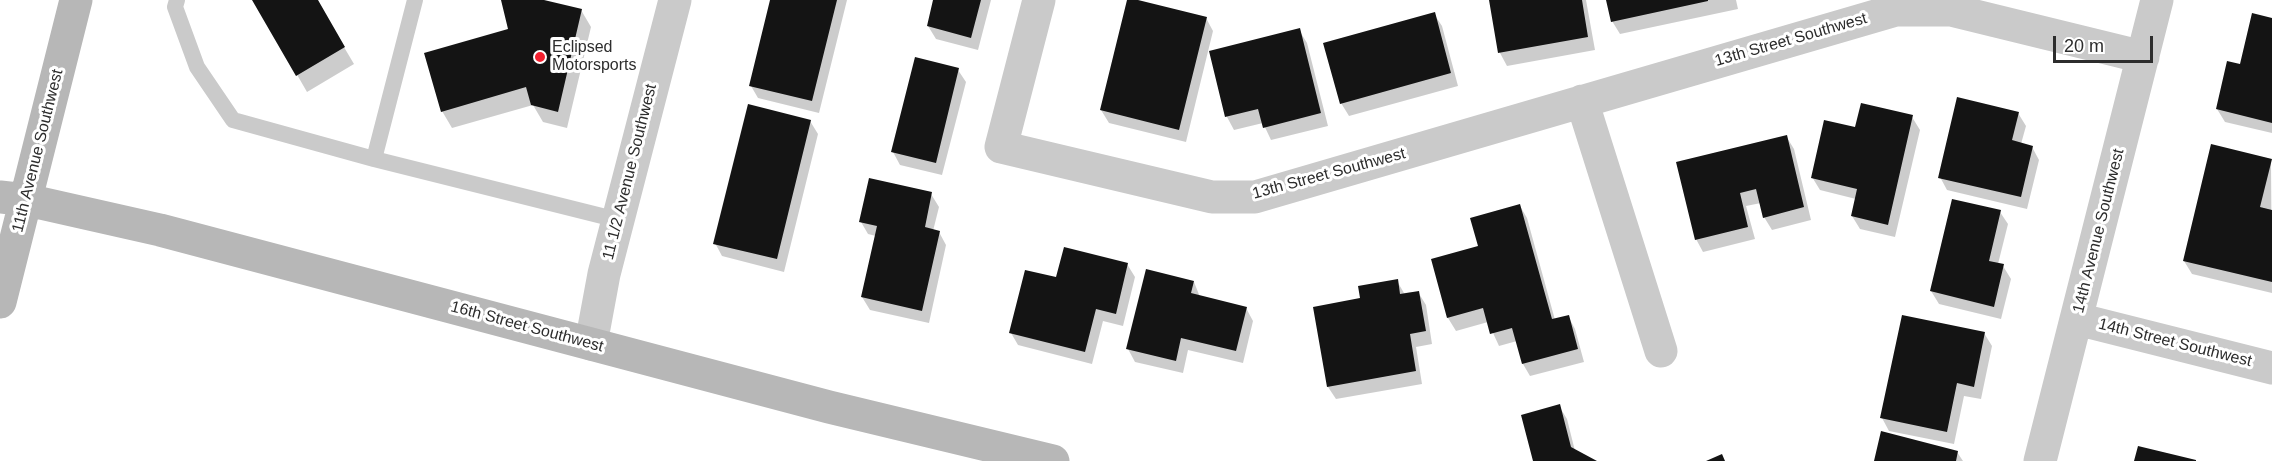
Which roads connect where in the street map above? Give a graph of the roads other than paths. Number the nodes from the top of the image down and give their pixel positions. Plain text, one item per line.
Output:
1 (76, 0) edge
2 (177, 0) edge
3 (415, 0) edge
4 (1039, 0) edge
5 (2157, 0) edge
6 (669, 1) edge
7 (2143, 57) junction
8 (1582, 101) junction
9 (374, 159) junction
10 (14, 199) edge
11 (618, 220) junction
12 (0, 302) edge
13 (2078, 319) junction
14 (591, 344) junction
15 (1661, 351) dead end
16 (2272, 368) edge
17 (1053, 461) edge
18 (2040, 461) edge

1 - 10 main road, 11th Avenue Southwest
2 - 9 lane
3 - 9 lane
4 - 8 street, 13th Street Southwest
5 - 7 street, 14th Avenue Southwest
6 - 11 street, 11 1/2 Avenue Southwest
7 - 8 street, 13th Street Southwest
7 - 13 street, 14th Avenue Southwest
8 - 15 street
9 - 11 lane
10 - 12 main road, 11th Avenue Southwest
10 - 14 main road, 16th Street Southwest
11 - 14 street, 11 1/2 Avenue Southwest
13 - 16 street, 14th Street Southwest
13 - 18 street, 14th Avenue Southwest
14 - 17 main road, 16th Street Southwest

